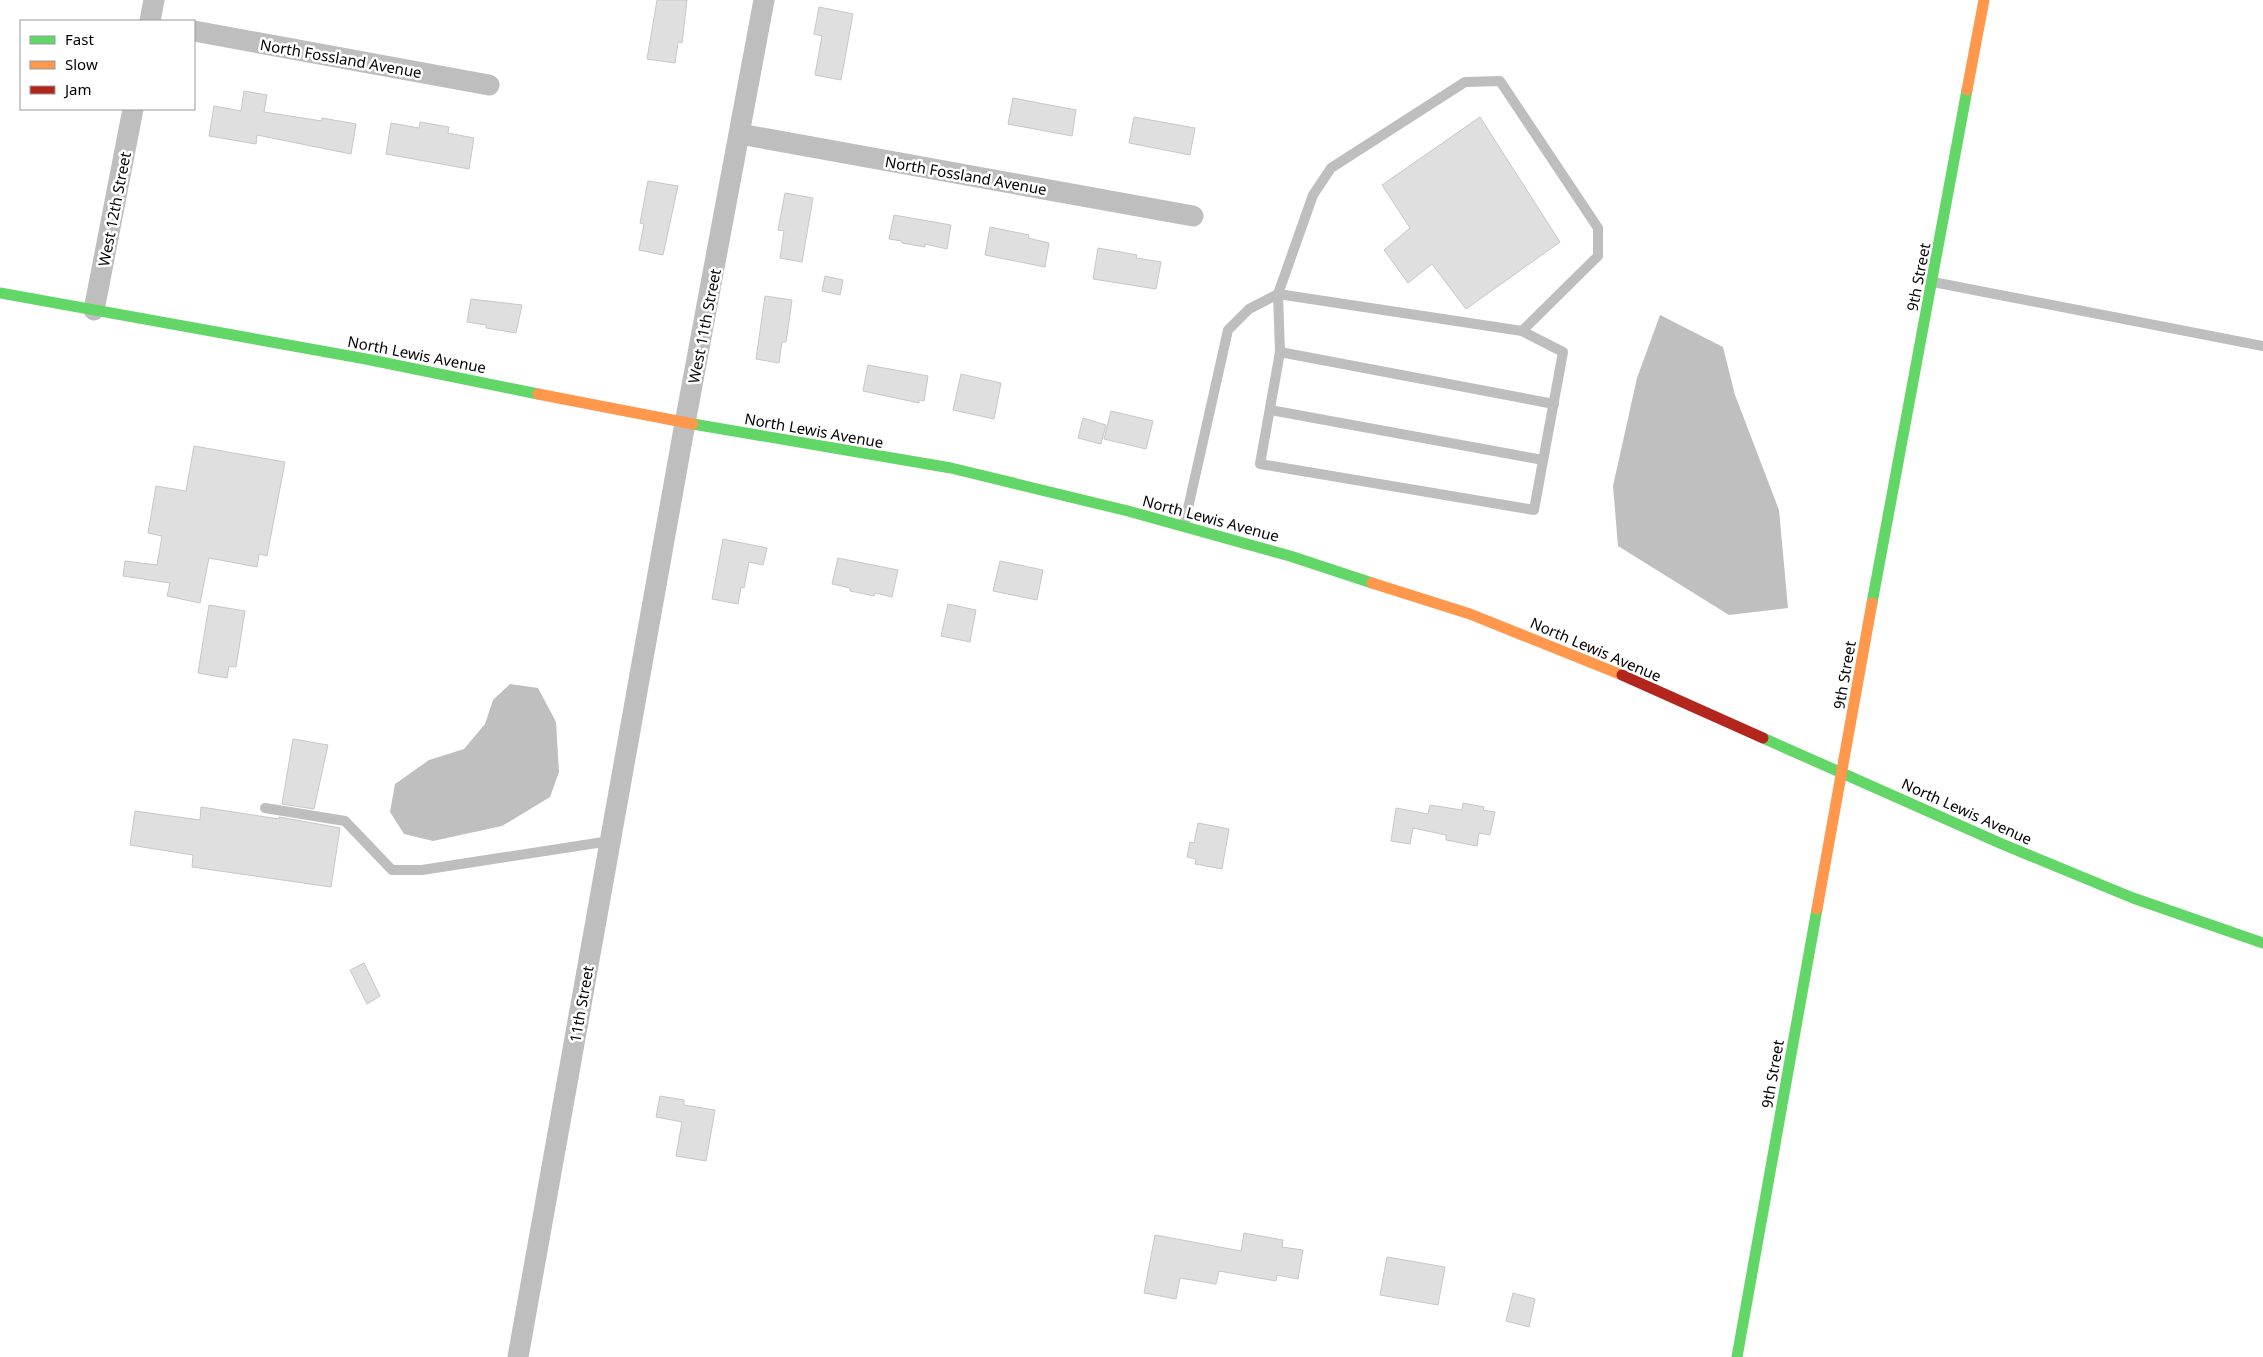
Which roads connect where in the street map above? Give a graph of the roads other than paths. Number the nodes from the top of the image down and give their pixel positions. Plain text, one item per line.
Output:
1 (154, 0) edge
2 (764, 0) edge
3 (1984, 0) edge
4 (150, 20) edge
5 (195, 31) edge
6 (489, 84) dead end
7 (133, 110) edge
8 (740, 134) junction
9 (1193, 216) dead end
10 (1932, 282) junction
11 (0, 293) edge
12 (1278, 294) junction
13 (94, 310) junction
14 (1522, 331) junction
15 (2263, 346) edge
16 (1280, 352) junction
17 (1554, 404) junction
18 (1270, 410) junction
19 (685, 423) junction
20 (1543, 460) junction
21 (1184, 527) junction
22 (644, 652) joint
23 (1841, 772) junction
24 (265, 808) dead end
25 (610, 841) junction
26 (2263, 943) edge
27 (518, 1357) edge
28 (1737, 1357) edge

1 - 4 street
2 - 8 street, West 11th Street
3 - 10 main road, 9th Street
5 - 6 street, North Fossland Avenue
7 - 13 street, West 12th Street
8 - 9 street, North Fossland Avenue
8 - 19 street, West 11th Street
10 - 15 lane
10 - 23 main road, 9th Street
11 - 13 main road, North Lewis Avenue
12 - 14 lane
12 - 14 lane
12 - 16 lane
12 - 21 lane
13 - 19 main road, North Lewis Avenue
14 - 17 lane
16 - 17 lane
16 - 18 lane
17 - 20 lane
18 - 20 lane
18 - 20 lane
19 - 21 main road, North Lewis Avenue
19 - 22 street, West 11th Street
21 - 23 main road, North Lewis Avenue
22 - 25 street, 11th Street
23 - 26 main road, North Lewis Avenue
23 - 28 main road, 9th Street
24 - 25 lane
25 - 27 street, 11th Street

